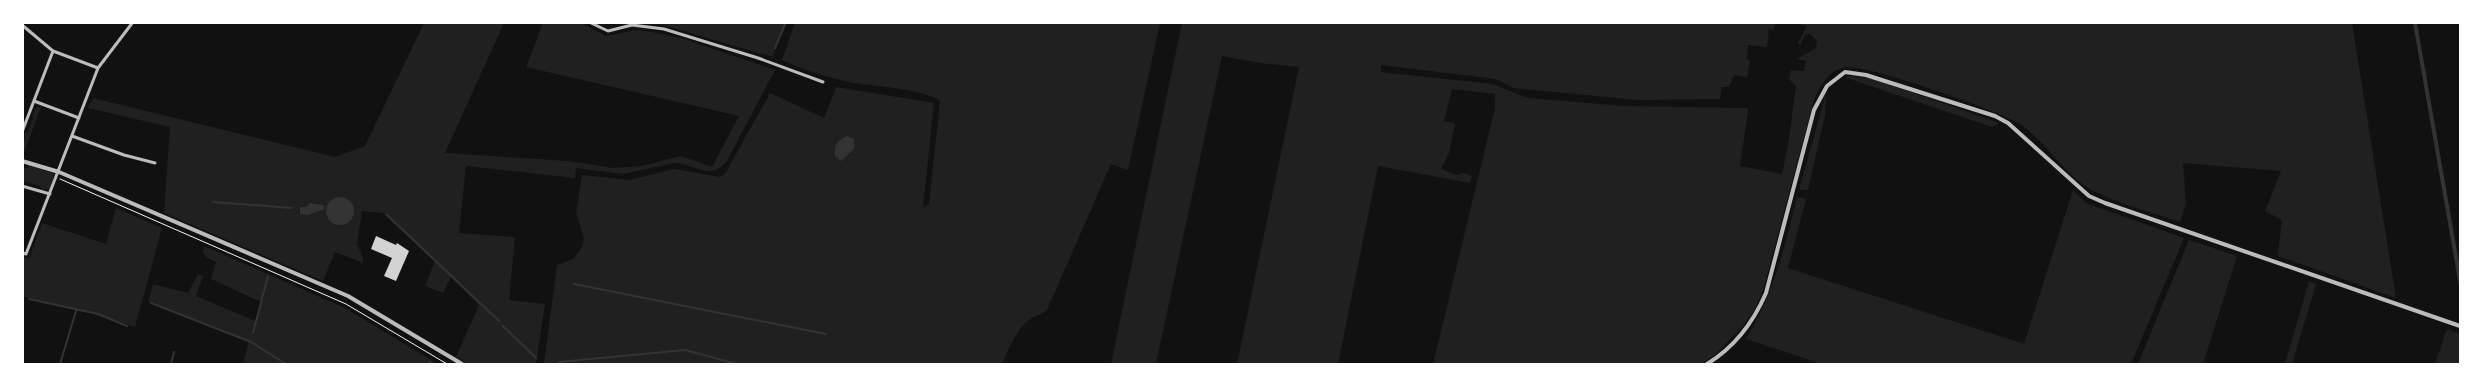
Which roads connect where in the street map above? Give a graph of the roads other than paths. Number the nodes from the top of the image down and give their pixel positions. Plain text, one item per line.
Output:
1 (133, 22) edge
2 (589, 22) edge
3 (22, 25) edge
4 (54, 51) junction
5 (98, 68) junction
6 (822, 82) dead end
7 (34, 101) junction
8 (79, 118) junction
9 (22, 132) edge
10 (72, 136) junction
11 (22, 161) edge
12 (155, 163) dead end
13 (59, 172) junction
14 (22, 186) edge
15 (50, 194) junction
16 (22, 253) edge
17 (2460, 326) edge
18 (462, 364) edge
19 (1707, 364) edge

1 - 5 street
2 - 6 street
3 - 4 street
4 - 5 street
4 - 7 street
5 - 8 street
7 - 8 street
7 - 9 street
8 - 10 street
10 - 12 street
10 - 13 street
11 - 13 street
13 - 15 street
13 - 18 street
14 - 15 street
15 - 16 street
17 - 19 street

